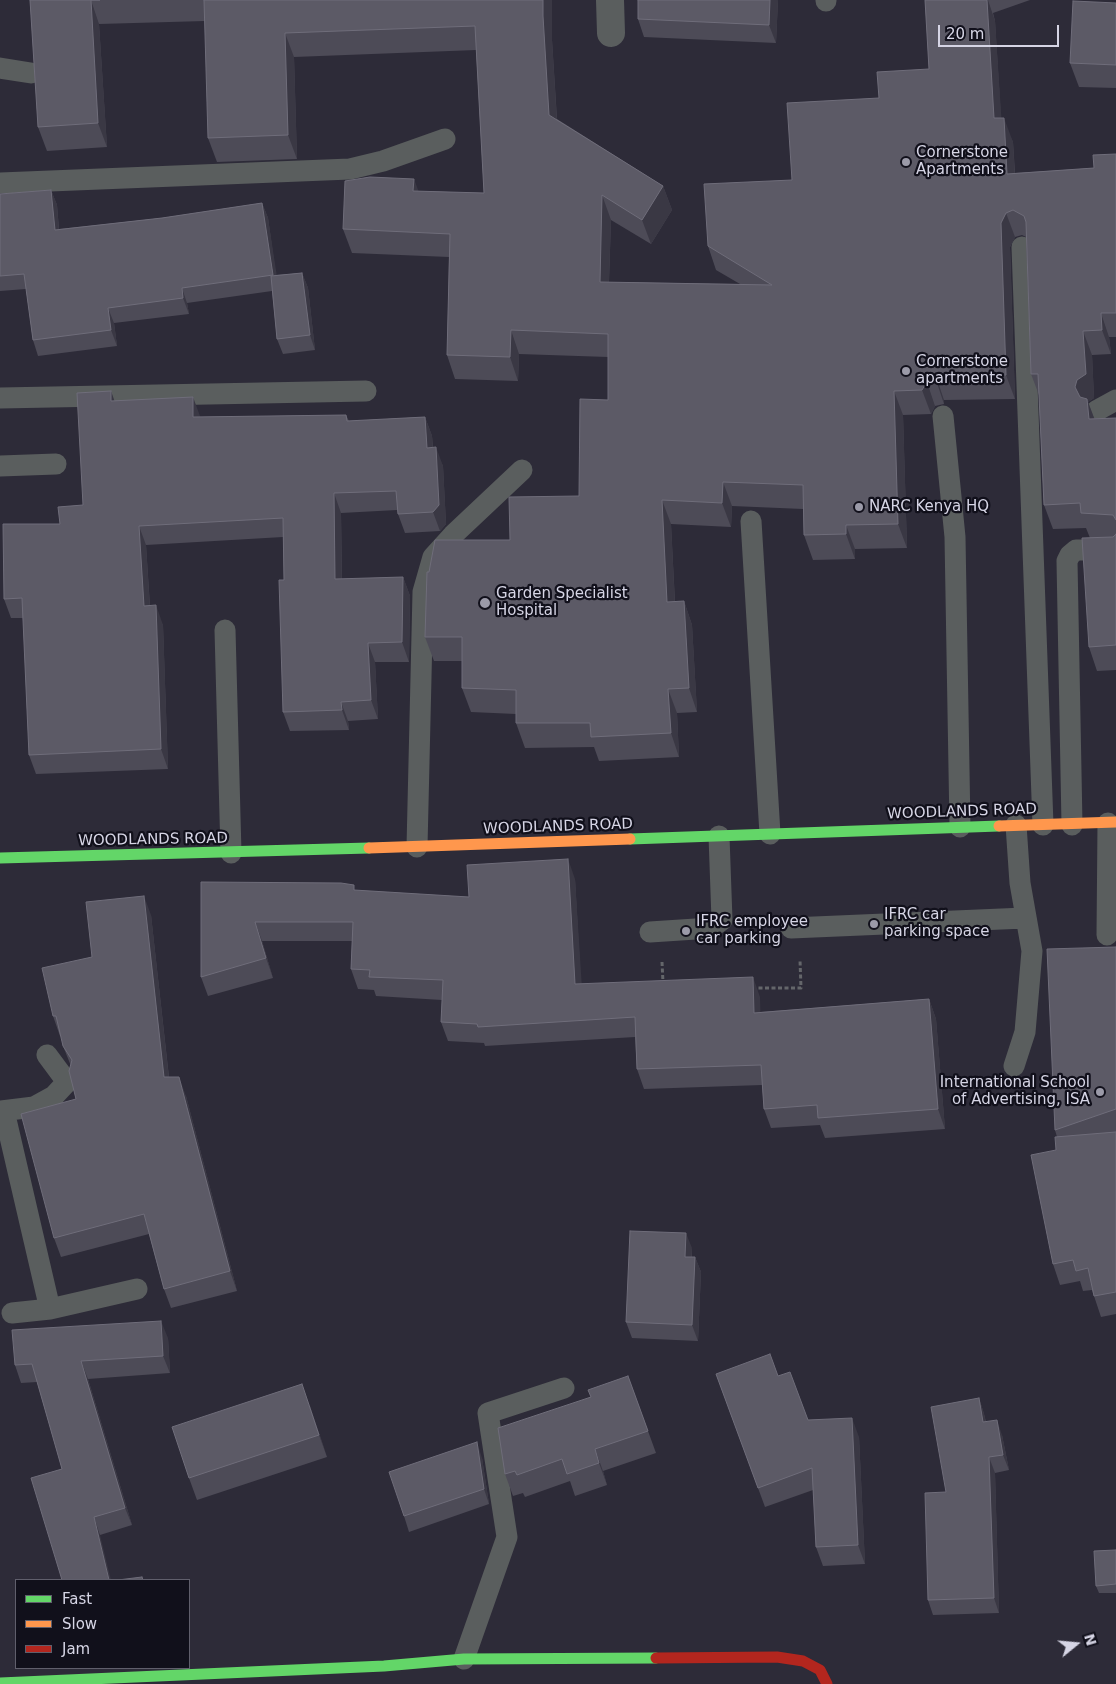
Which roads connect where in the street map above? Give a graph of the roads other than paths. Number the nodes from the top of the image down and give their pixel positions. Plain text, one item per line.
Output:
1 (610, 0) edge
2 (611, 33) dead end
3 (0, 68) edge
4 (31, 73) edge
5 (445, 139) dead end
6 (0, 183) edge
7 (1022, 247) edge
8 (366, 391) dead end
9 (0, 398) edge
10 (1116, 400) edge
11 (1096, 411) dead end
12 (943, 416) dead end
13 (56, 464) dead end
14 (0, 466) edge
15 (522, 470) dead end
16 (751, 521) dead end
17 (1116, 550) edge
18 (225, 630) dead end
19 (1112, 822) edge
20 (1016, 825) junction
21 (1043, 825) junction
22 (1072, 825) junction
23 (960, 827) junction
24 (770, 834) junction
25 (719, 836) junction
26 (417, 847) junction
27 (231, 854) junction
28 (0, 858) edge
29 (1025, 918) junction
30 (795, 928) road end
31 (655, 932) road end
32 (1107, 935) dead end
33 (47, 1055) dead end
34 (1014, 1066) dead end
35 (2, 1111) edge
36 (137, 1289) dead end
37 (50, 1309) junction
38 (12, 1313) dead end
39 (564, 1388) dead end
40 (464, 1659) junction
41 (0, 1683) edge
42 (827, 1684) edge

1 - 2 street
3 - 4 lane
5 - 6 lane
7 - 21 lane
8 - 9 lane
10 - 11 lane
12 - 23 lane
13 - 14 lane
15 - 26 lane
16 - 24 lane
17 - 22 lane
18 - 27 lane
19 - 22 street, WOODLANDS ROAD
19 - 32 lane
20 - 21 street, WOODLANDS ROAD
20 - 23 street, WOODLANDS ROAD
20 - 29 lane
21 - 22 street, WOODLANDS ROAD
23 - 24 street, WOODLANDS ROAD
24 - 25 street, WOODLANDS ROAD
25 - 26 street, WOODLANDS ROAD
25 - 31 lane
26 - 27 street, WOODLANDS ROAD
27 - 28 street, WOODLANDS ROAD
29 - 30 lane
29 - 34 lane
33 - 35 lane
35 - 37 lane
36 - 37 lane
37 - 38 lane
39 - 40 lane
40 - 41 street
40 - 42 street

